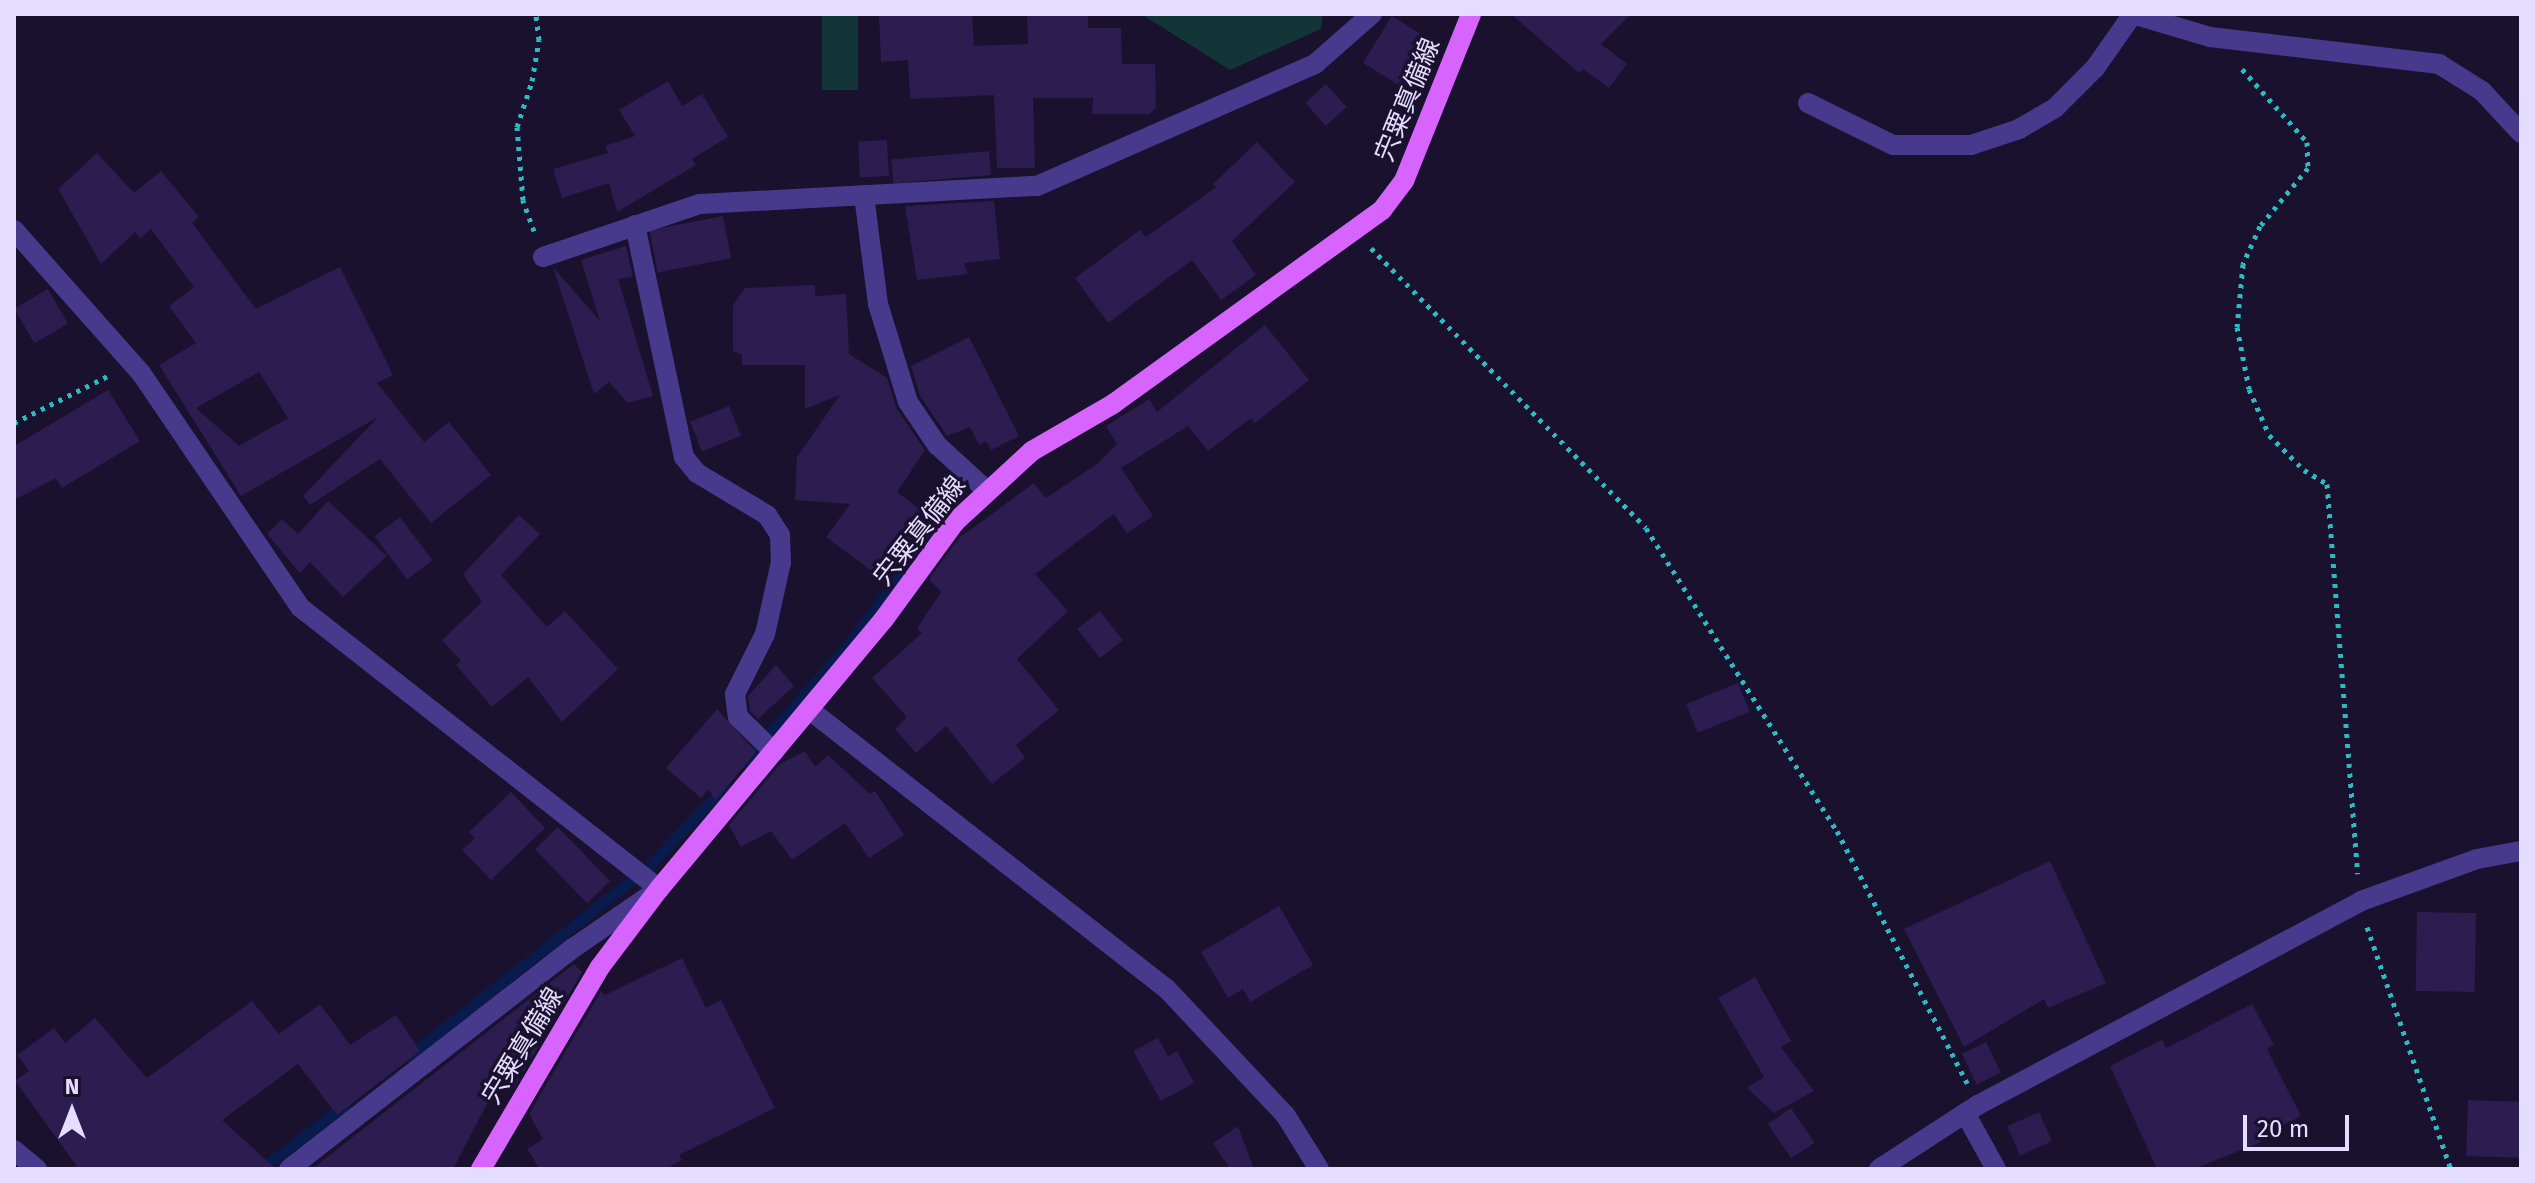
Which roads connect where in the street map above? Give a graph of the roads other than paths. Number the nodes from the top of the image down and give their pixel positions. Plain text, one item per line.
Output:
1 (1372, 14) edge
2 (2133, 14) edge
3 (1466, 15) edge
4 (1808, 103) dead end
5 (2521, 133) edge
6 (864, 195) junction
7 (635, 225) junction
8 (14, 230) edge
9 (543, 257) road end
10 (985, 489) junction
11 (811, 711) junction
12 (767, 745) junction
13 (2521, 851) edge
14 (647, 879) junction
15 (1972, 1109) junction
16 (14, 1150) edge
17 (37, 1169) edge
18 (289, 1169) edge
19 (481, 1169) edge
20 (1319, 1169) edge
21 (1879, 1169) edge
22 (1996, 1169) edge

1 - 6 street
2 - 4 street
2 - 5 street
3 - 10 main road, 宍粟真備線
6 - 7 street
6 - 10 street
7 - 9 street
7 - 12 street
8 - 14 street
10 - 11 main road, 宍粟真備線
11 - 12 main road, 宍粟真備線
11 - 20 street
12 - 14 main road, 宍粟真備線
13 - 15 street
14 - 18 street
14 - 19 main road, 宍粟真備線
15 - 21 street
15 - 22 street
16 - 17 street

